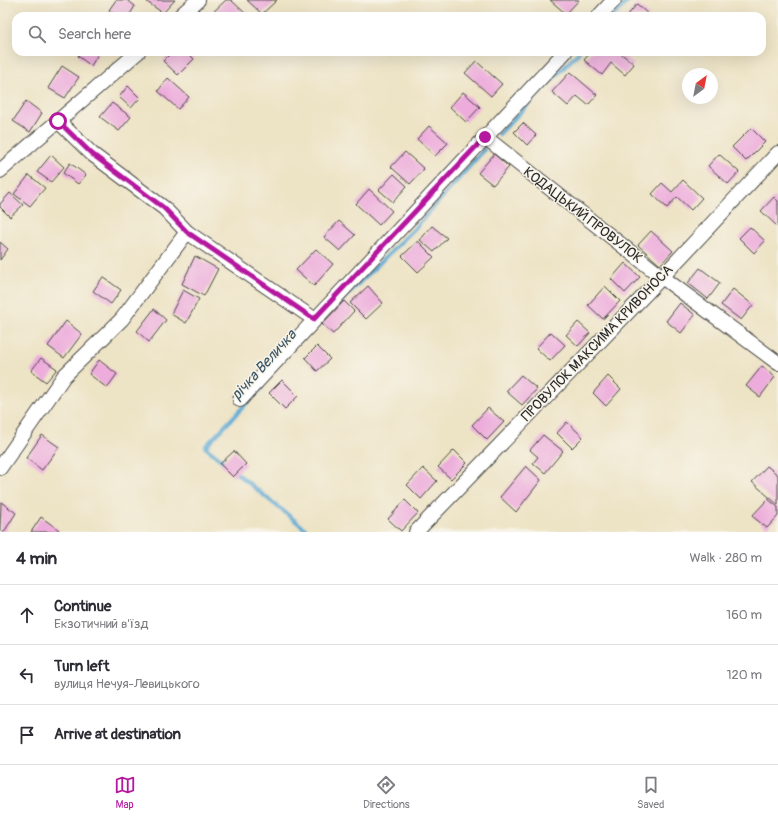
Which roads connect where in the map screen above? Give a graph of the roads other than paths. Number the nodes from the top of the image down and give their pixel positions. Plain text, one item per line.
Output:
1 (198, 0) edge
2 (614, 0) edge
3 (184, 12) edge
4 (603, 12) edge
5 (133, 56) edge
6 (561, 56) edge
7 (58, 121) junction
8 (485, 137) junction
9 (778, 153) edge
10 (0, 171) edge
11 (187, 232) junction
12 (662, 277) junction
13 (314, 319) junction
14 (778, 363) edge
15 (240, 400) dead end
16 (0, 468) edge
17 (416, 532) edge

1 - 3 street
2 - 4 street
5 - 7 street
6 - 8 street
7 - 10 street
7 - 11 street
8 - 12 street, КОДАЦЬКИЙ ПРОВУЛОК
8 - 13 street
9 - 12 street, ПРОВУЛОК МАКСИМА КРИВОНОСА
11 - 13 street
11 - 16 street
12 - 14 street, КОДАЦЬКИЙ ПРОВУЛОК
12 - 17 street, ПРОВУЛОК МАКСИМА КРИВОНОСА
13 - 15 street

